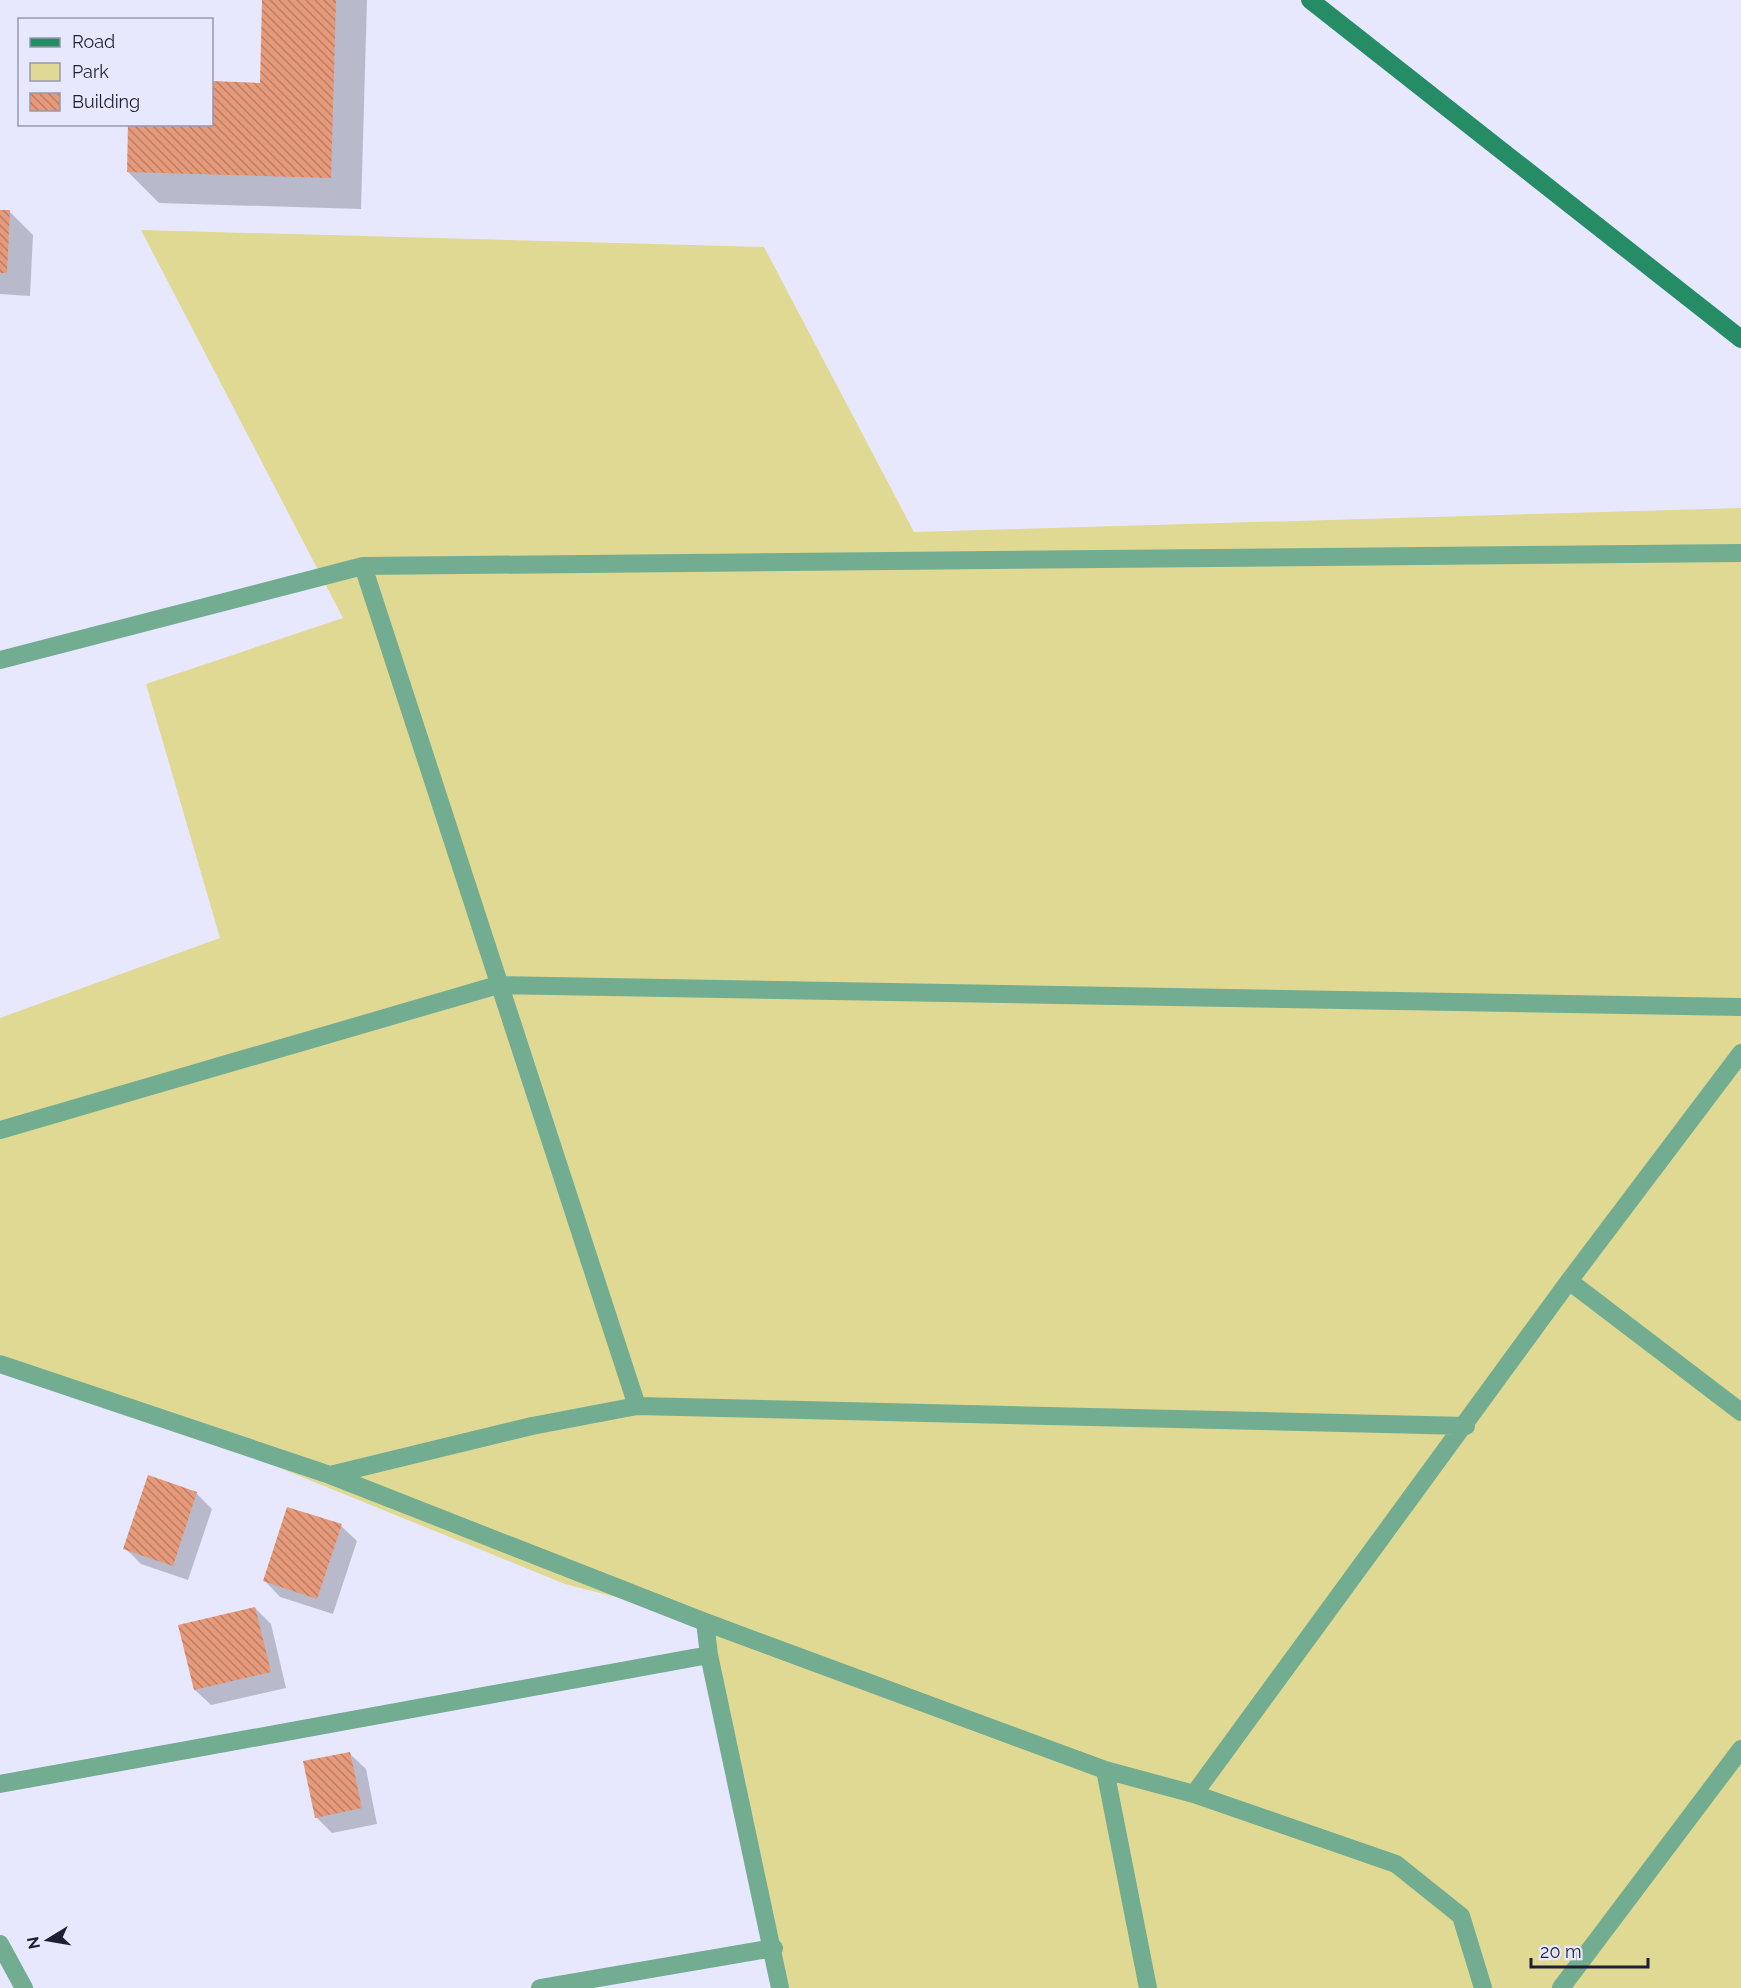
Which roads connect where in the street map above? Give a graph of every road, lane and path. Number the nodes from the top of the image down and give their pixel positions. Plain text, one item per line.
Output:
1 (1310, 0) edge
2 (1741, 339) edge
3 (1741, 553) edge
4 (363, 566) junction
5 (0, 660) edge
6 (498, 986) junction
7 (1741, 1007) edge
8 (1741, 1053) edge
9 (0, 1130) edge
10 (1569, 1281) junction
11 (0, 1364) edge
12 (637, 1406) junction
13 (1741, 1412) edge
14 (1466, 1426) junction
15 (330, 1475) junction
16 (705, 1622) junction
17 (709, 1654) junction
18 (1741, 1749) edge
19 (1105, 1770) junction
20 (0, 1784) edge
21 (1194, 1794) junction
22 (0, 1944) edge
23 (774, 1948) junction
24 (24, 1988) edge
25 (540, 1988) edge
26 (780, 1988) edge
27 (1148, 1988) edge
28 (1483, 1988) edge
29 (1561, 1988) edge

1 - 2 street
3 - 4 street
4 - 5 street
4 - 6 street
6 - 7 street
6 - 9 street
6 - 12 street
8 - 10 street
10 - 13 street
10 - 14 street
11 - 15 street
12 - 14 street
12 - 15 street
14 - 21 street
15 - 16 street
16 - 17 street
16 - 19 street
17 - 20 street
17 - 23 street
18 - 29 street
19 - 21 street
19 - 27 street
21 - 28 street
22 - 24 street
23 - 25 street
23 - 26 street

